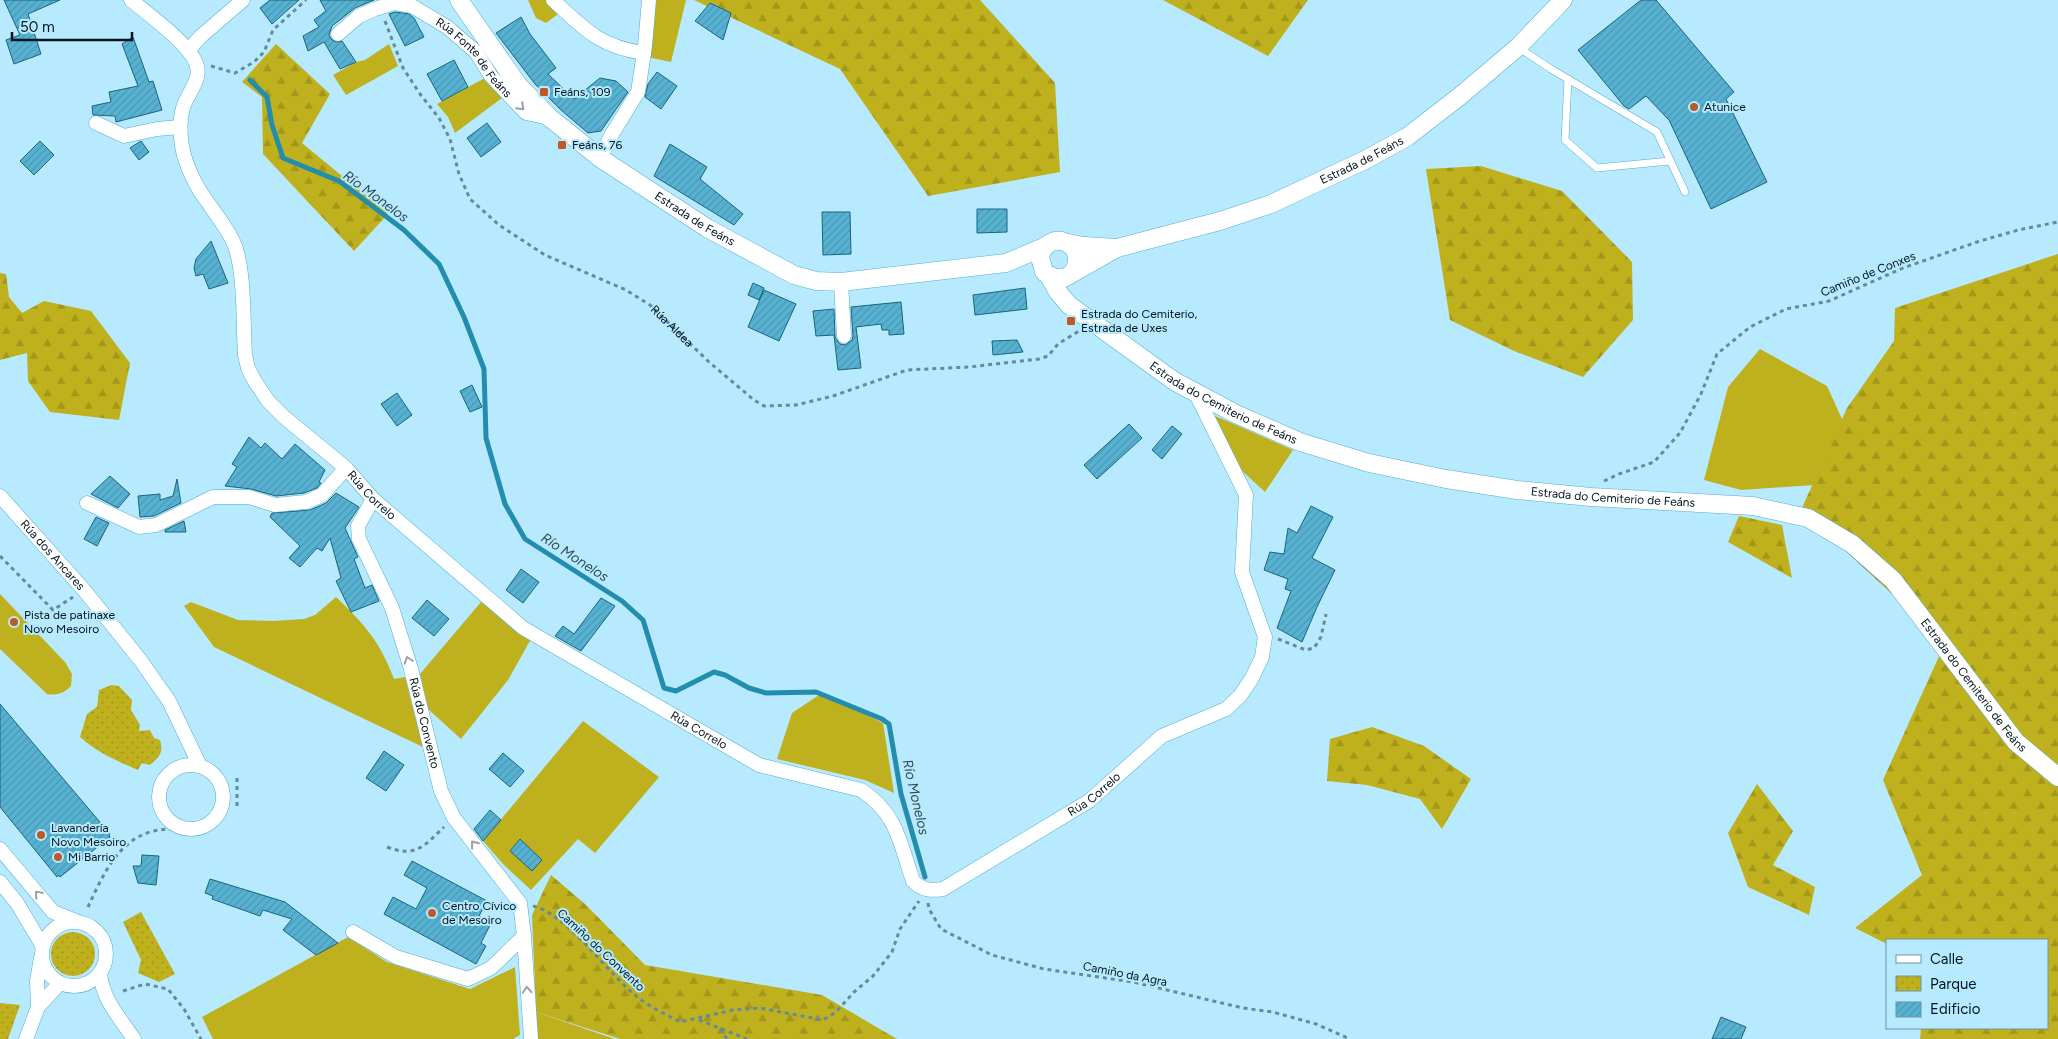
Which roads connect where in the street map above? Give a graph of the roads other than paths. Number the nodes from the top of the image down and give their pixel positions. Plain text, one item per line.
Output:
1 (131, 0) edge
2 (243, 0) edge
3 (363, 0) edge
4 (459, 0) edge
5 (553, 0) edge
6 (649, 0) edge
7 (1563, 0) edge
8 (393, 1) edge
9 (375, 9) junction
10 (338, 34) dead end
11 (1518, 47) junction
12 (189, 50) junction
13 (644, 53) junction
14 (1568, 79) junction
15 (550, 118) junction
16 (96, 122) dead end
17 (180, 127) junction
18 (600, 158) junction
19 (1670, 160) junction
20 (1685, 192) dead end
21 (1068, 243) junction
22 (1044, 247) junction
23 (1117, 248) junction
24 (1006, 263) junction
25 (1047, 274) junction
26 (1071, 274) junction
27 (841, 282) junction
28 (1092, 320) junction
29 (844, 336) dead end
30 (1195, 392) junction
31 (346, 468) junction
32 (0, 496) edge
33 (373, 499) junction
34 (87, 503) dead end
35 (186, 738) junction
36 (200, 766) junction
37 (178, 767) junction
38 (2058, 777) edge
39 (0, 849) edge
40 (0, 882) edge
41 (76, 921) junction
42 (353, 932) dead end
43 (524, 936) junction
44 (42, 951) junction
45 (100, 973) junction
46 (65, 985) junction
47 (108, 1001) junction
48 (38, 1008) junction
49 (26, 1039) edge
50 (134, 1039) edge
51 (531, 1039) edge

1 - 12 street
2 - 12 street
3 - 9 street
4 - 15 street, Estrada de Feáns
5 - 13 street
6 - 13 street
7 - 11 street, Estrada de Feáns
8 - 9 street, Rúa Fonte de Feáns
8 -> 15 street, Rúa Fonte de Feáns
9 - 10 street, Rúa Fonte de Feáns
11 - 14 lane
11 - 23 street, Estrada de Feáns
12 - 17 street, Rúa Correlo
13 - 18 street
14 - 19 lane
14 - 19 lane
15 - 18 street, Estrada de Feáns
16 - 17 street
17 - 31 street, Rúa Correlo
18 - 27 street, Estrada de Feáns
19 - 20 lane
21 - 22 street, Estrada de Feáns
21 - 23 street, Estrada de Feáns
21 - 26 street
22 - 24 street, Estrada de Feáns
22 - 25 street
23 - 26 street, Estrada de Feáns
24 - 25 street, Estrada de Feáns
24 - 27 street, Estrada de Feáns
25 - 26 street, Estrada de Feáns
25 - 28 street, Estrada do Cemiterio de Feáns
26 - 28 street, Estrada do Cemiterio de Feáns
27 - 29 street
28 - 30 street, Estrada do Cemiterio de Feáns
30 - 33 street, Rúa Correlo
30 - 38 street, Estrada do Cemiterio de Feáns
31 - 33 street, Rúa Correlo
31 - 34 street
32 - 35 street, Rúa dos Ancares
43 -> 33 street, Rúa do Convento
35 - 36 street, Rúa dos Ancares
35 - 37 street
36 - 37 street
36 - 37 street, Rúa dos Ancares
41 -> 39 street
40 - 44 street
41 - 44 street
41 - 45 street
42 - 43 street
51 -> 43 street
44 - 46 street
44 - 48 street
45 - 46 street
45 - 47 street
46 - 47 street
46 - 48 street
47 - 50 street
48 - 49 street

